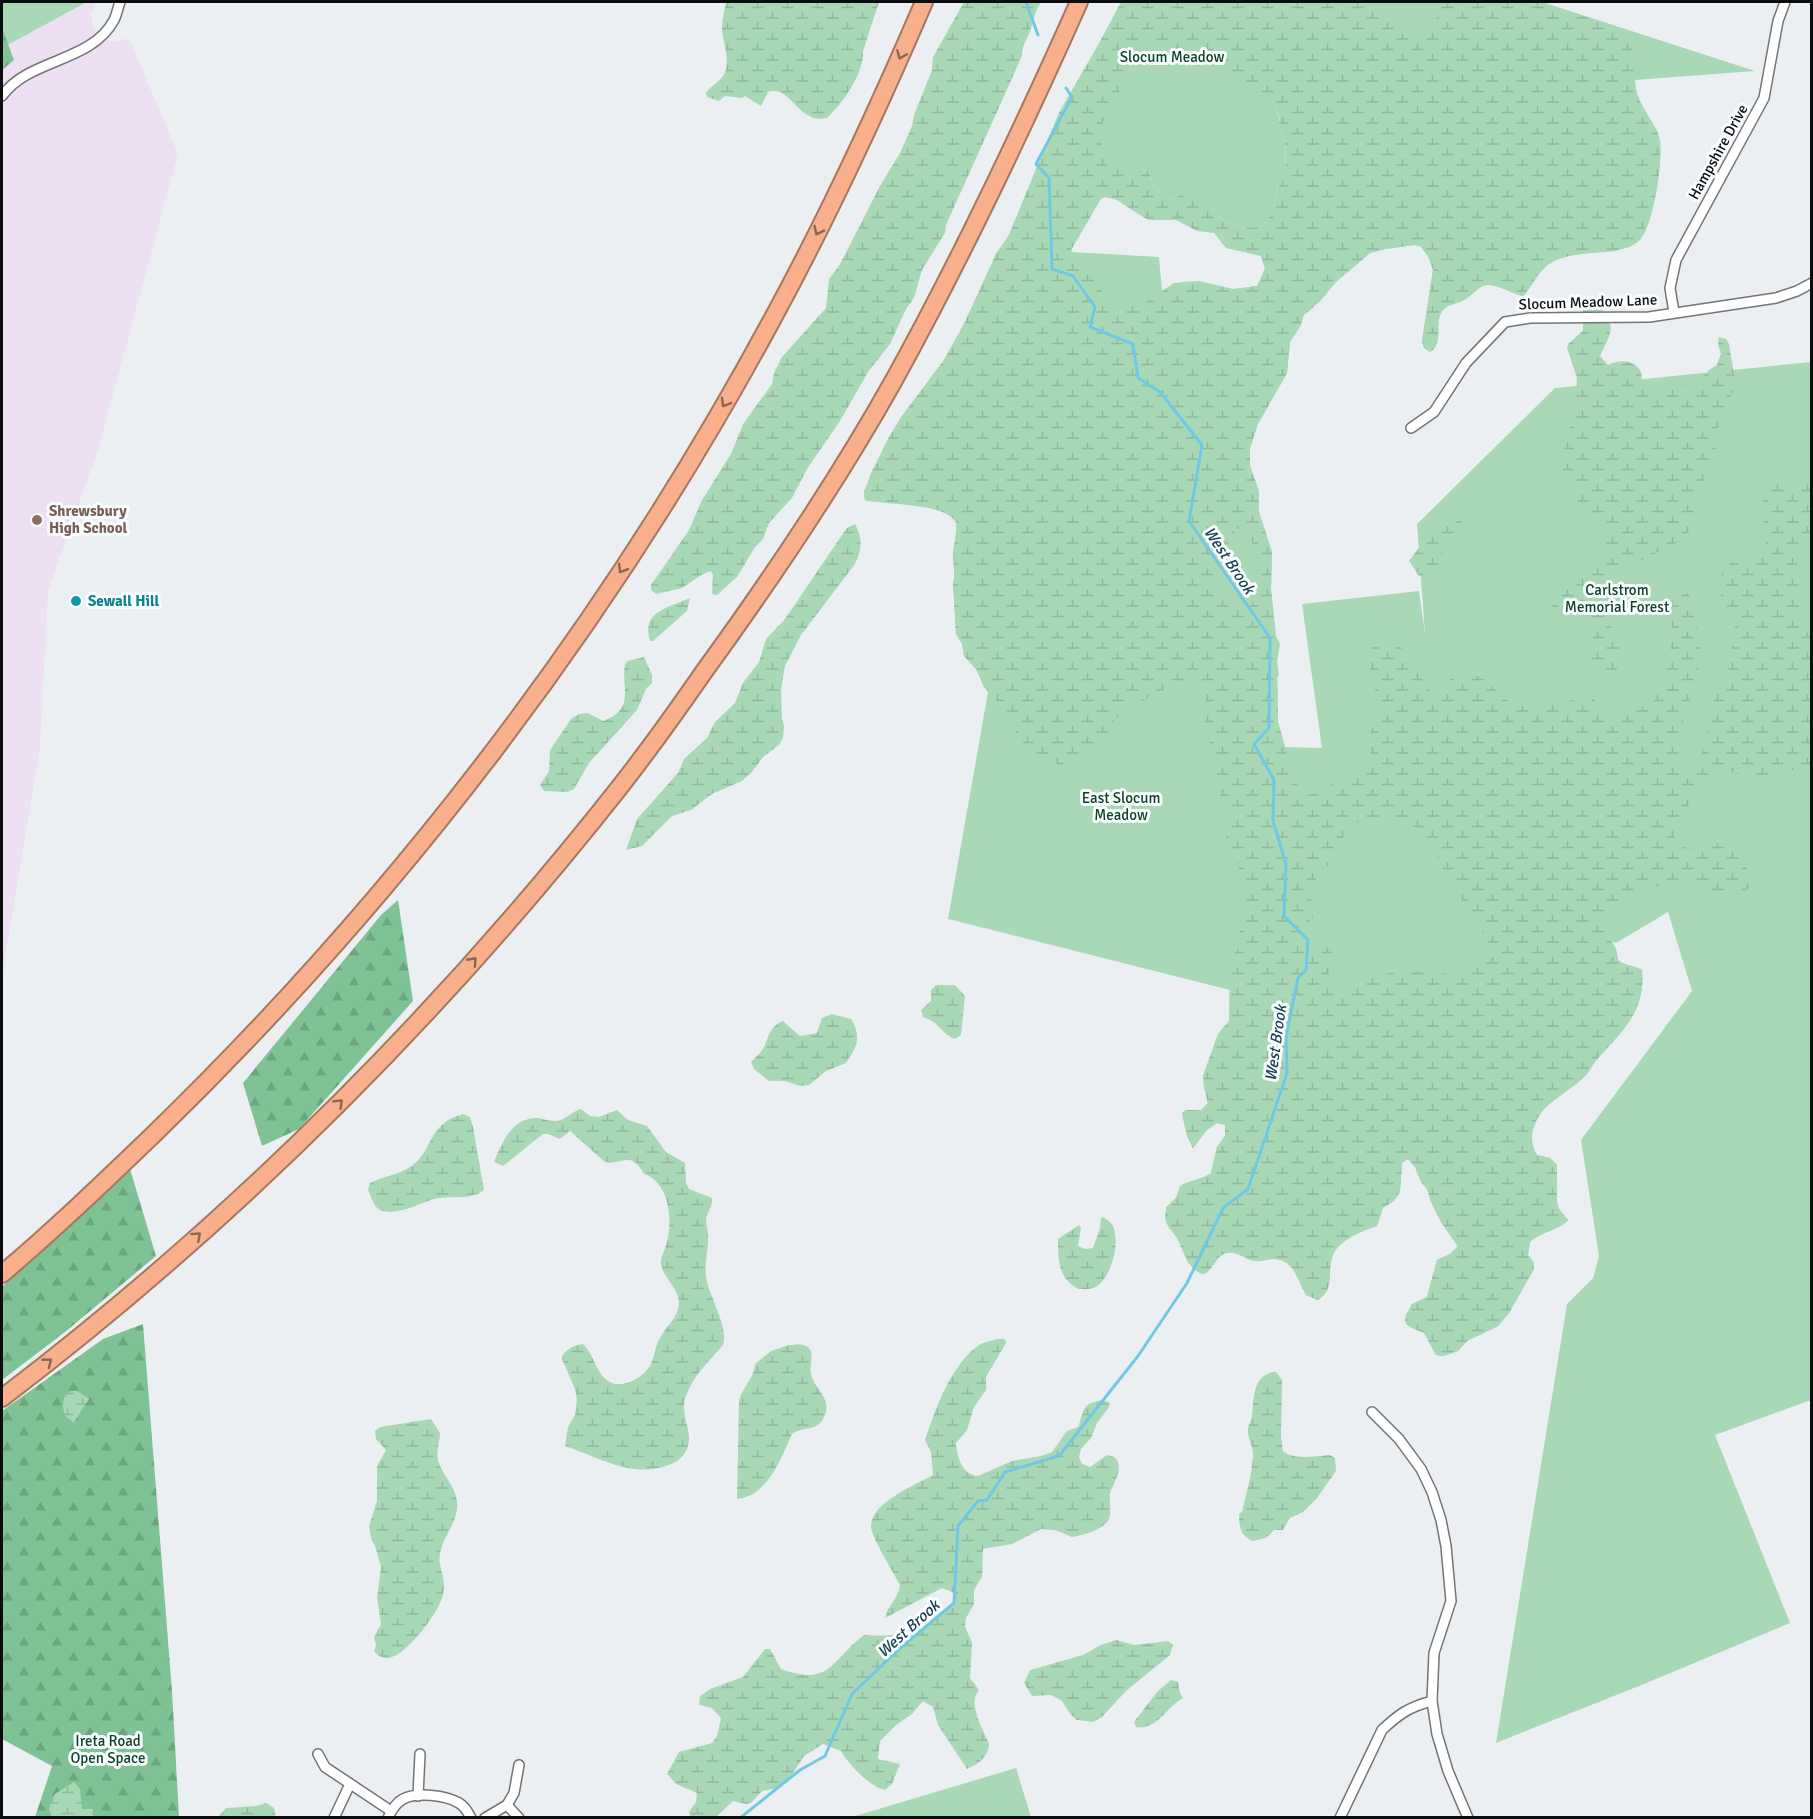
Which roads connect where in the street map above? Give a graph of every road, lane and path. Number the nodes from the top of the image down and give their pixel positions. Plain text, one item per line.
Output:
1 (120, 2) edge
2 (924, 2) edge
3 (1079, 2) edge
4 (1785, 2) edge
5 (2, 96) edge
6 (1812, 283) edge
7 (1674, 312) junction
8 (1411, 428) dead end
9 (2, 1274) edge
10 (2, 1398) edge
11 (1372, 1412) dead end
12 (1432, 1701) junction
13 (318, 1754) dead end
14 (420, 1754) dead end
15 (519, 1765) dead end
16 (350, 1784) junction
17 (418, 1796) junction
18 (507, 1805) junction
19 (390, 1814) edge
20 (334, 1818) edge
21 (471, 1818) edge
22 (485, 1818) edge
23 (519, 1818) edge
24 (1340, 1818) edge
25 (1468, 1818) edge

1 - 5 street
2 -> 9 highway
10 -> 3 highway
4 - 7 street, Hampshire Drive
6 - 7 street, Slocum Meadow Lane
7 - 8 street, Slocum Meadow Lane
11 - 12 street
12 - 24 street
12 - 25 street
13 - 16 street
14 - 17 street
15 - 18 street
16 - 19 street
16 - 20 street
17 - 19 street
17 - 21 street
18 - 22 street
18 - 23 street

